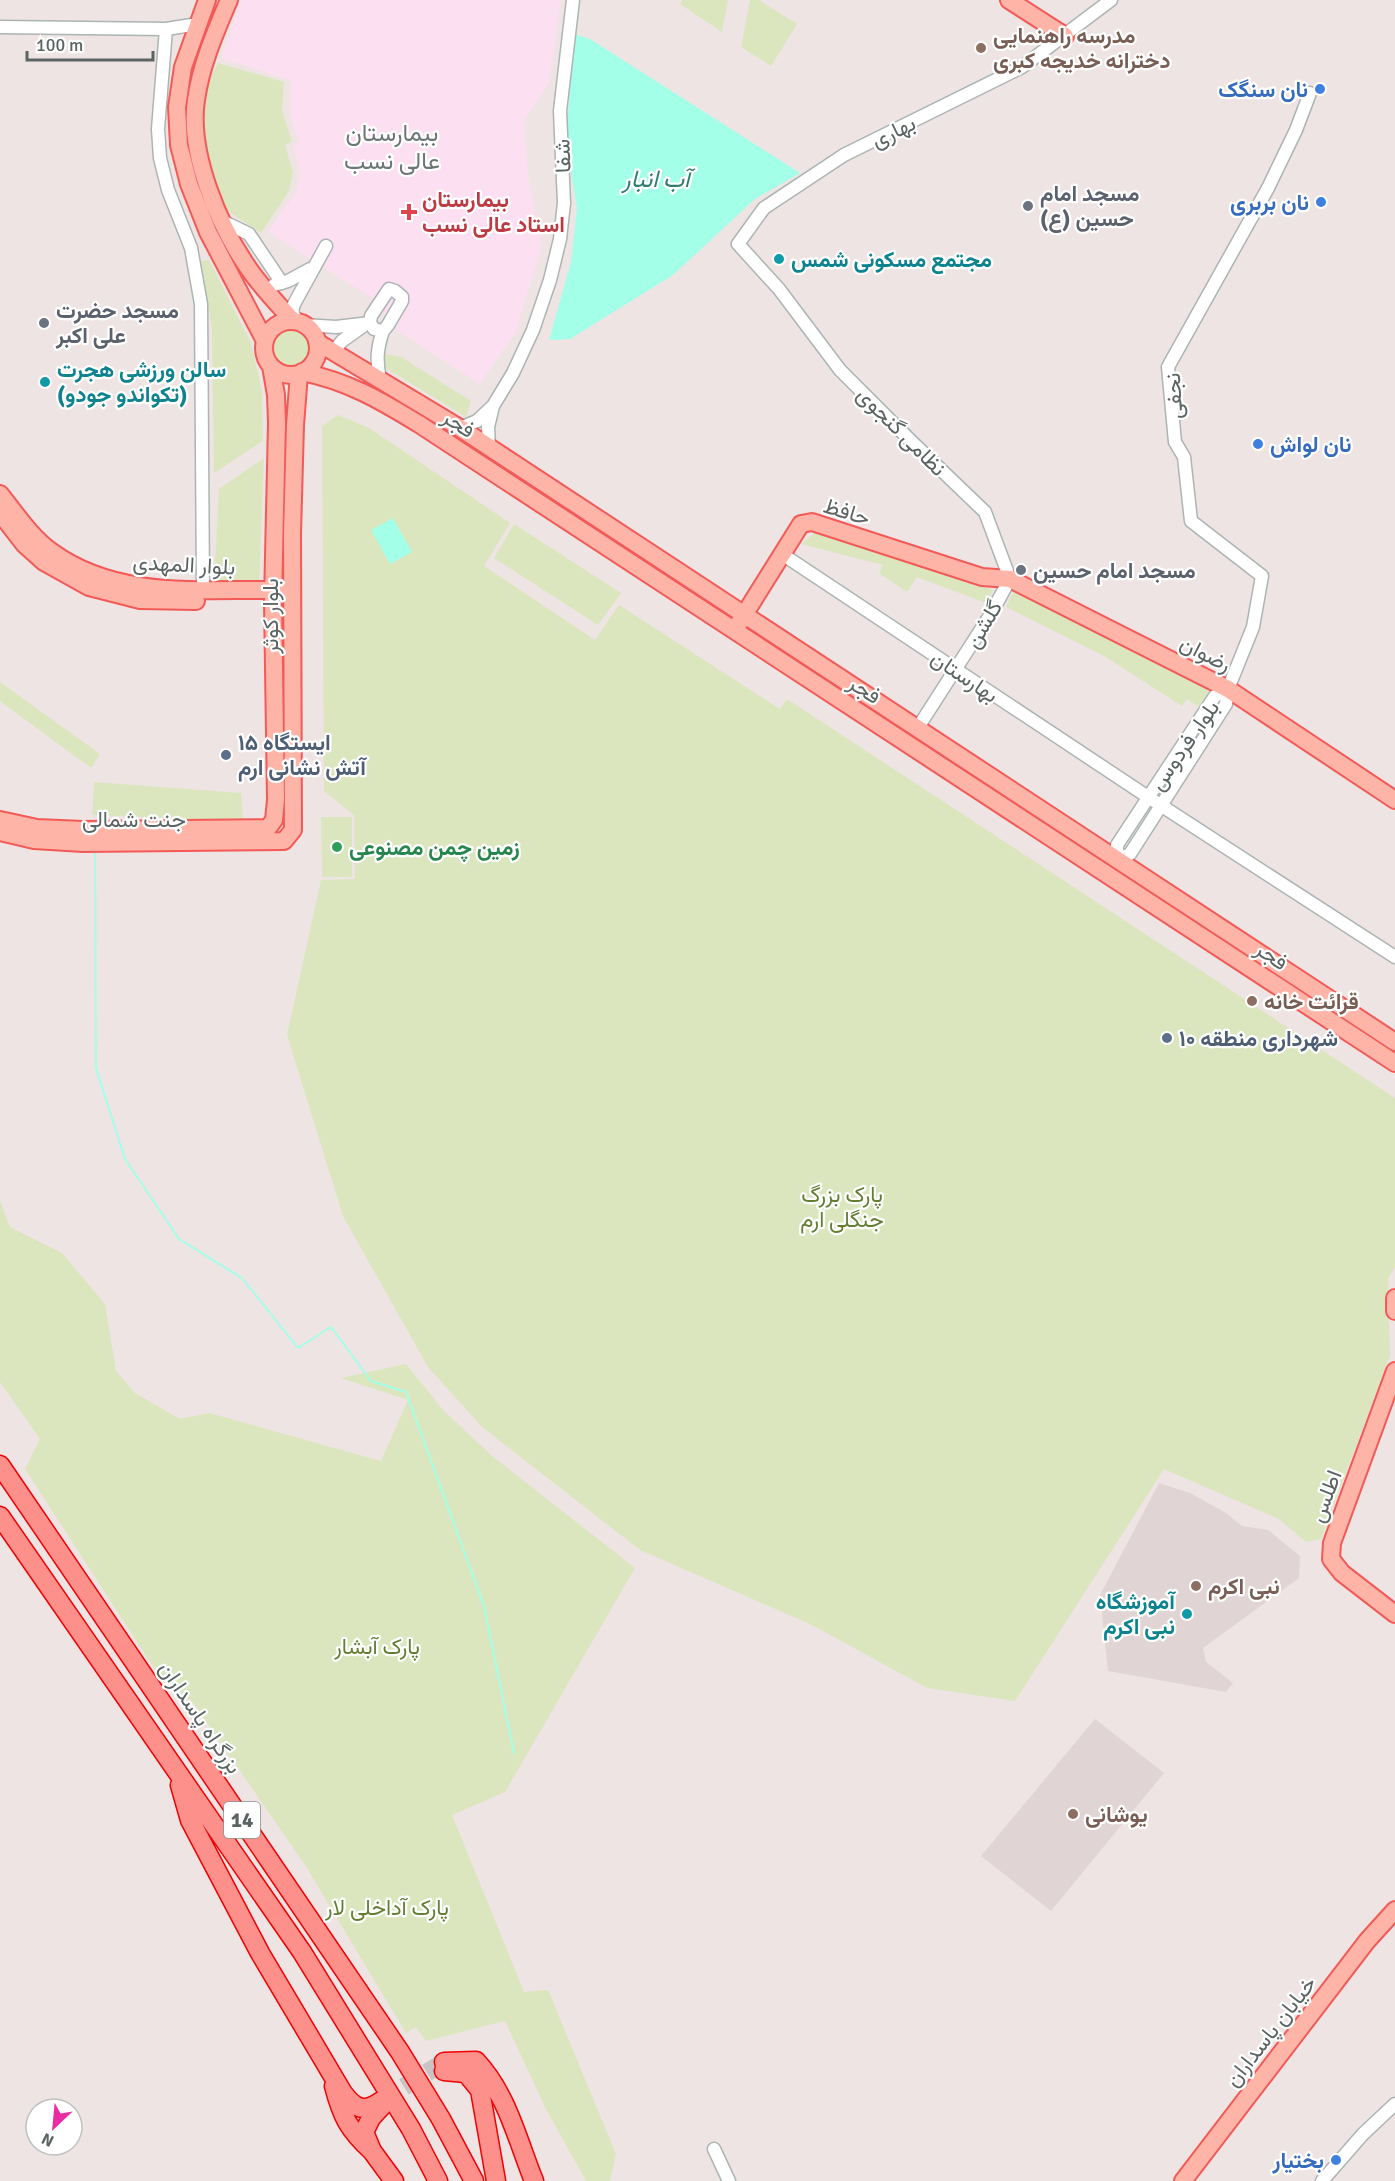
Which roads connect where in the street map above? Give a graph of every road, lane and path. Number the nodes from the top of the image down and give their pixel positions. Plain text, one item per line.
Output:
1 (207, 0) edge
2 (229, 0) edge
3 (573, 0) edge
4 (1009, 0) edge
5 (1111, 0) edge
6 (198, 24) junction
7 (0, 27) edge
8 (166, 29) junction
9 (216, 32) junction
10 (1065, 36) junction
11 (1310, 93) dead end
12 (222, 221) junction
13 (326, 246) dead end
14 (248, 267) junction
15 (314, 267) junction
16 (232, 278) junction
17 (282, 283) junction
18 (262, 287) junction
19 (779, 290) joint
20 (298, 323) junction
21 (370, 323) junction
22 (382, 331) junction
23 (265, 341) junction
24 (317, 342) junction
25 (333, 352) junction
26 (271, 366) junction
27 (300, 373) junction
28 (380, 379) junction
29 (347, 384) junction
30 (297, 397) junction
31 (493, 406) junction
32 (460, 428) junction
33 (489, 447) junction
34 (0, 494) edge
35 (0, 513) edge
36 (782, 554) junction
37 (48, 557) junction
38 (982, 577) joint
39 (1010, 579) junction
40 (203, 589) junction
41 (292, 595) junction
42 (273, 596) junction
43 (744, 615) junction
44 (734, 631) junction
45 (955, 670) junction
46 (1228, 689) junction
47 (917, 729) junction
48 (1184, 745) junction
49 (1196, 752) junction
50 (1148, 797) junction
51 (1395, 800) edge
52 (1162, 806) junction
53 (0, 820) edge
54 (0, 832) edge
55 (269, 835) junction
56 (1117, 860) junction
57 (1108, 874) junction
58 (1395, 957) edge
59 (1350, 1012) junction
60 (1340, 1027) junction
61 (1395, 1042) edge
62 (1395, 1063) edge
63 (1395, 1298) edge
64 (1395, 1311) edge
65 (1395, 1371) edge
66 (0, 1465) edge
67 (0, 1516) edge
68 (1395, 1614) edge
69 (176, 1769) junction
70 (1395, 1910) edge
71 (330, 2073) junction
72 (1395, 2104) edge
73 (714, 2149) dead end
74 (372, 2151) junction
75 (394, 2181) edge
76 (438, 2181) edge
77 (474, 2181) edge
78 (496, 2181) edge
79 (534, 2181) edge
80 (729, 2181) edge
81 (1183, 2181) edge
82 (1322, 2181) edge

1 - 6 main road
2 - 9 main road
3 - 31 street, شفا
4 - 10 main road
5 - 10 street, بهاری
6 - 8 street
6 - 9 main road
6 - 16 main road
7 - 8 street
8 - 40 street
9 - 12 main road
10 - 19 street, بهاری
11 - 46 street, نجفی
12 - 14 main road
12 - 17 street
13 - 15 street
14 - 16 main road
14 - 18 main road
15 - 17 street
15 - 20 street
16 - 23 main road
17 - 18 street
18 - 20 main road
19 - 39 street, نظامی گنجوی
20 - 21 street
20 - 23 main road
20 - 24 main road
21 - 22 street
21 - 22 street
21 - 25 street
22 - 28 street
23 - 26 main road
24 - 25 main road, فجر
24 - 27 main road
25 - 28 main road, فجر
26 - 27 main road
26 - 42 main road, بلوار کوثر
27 - 29 main road, فجر
27 - 30 main road, بلوار کوثر
28 - 32 main road, فجر
29 - 30 main road
29 - 44 main road, فجر
30 - 41 main road, بلوار کوثر
31 - 32 street
31 - 33 street
32 - 33 main road, فجر
33 - 43 main road, فجر
34 - 37 main road, بلوار المهدی
35 - 37 main road, بلوار المهدی
36 - 38 main road, حافظ
36 - 43 main road, حافظ
36 - 45 street, بهارستان
37 - 40 main road, بلوار المهدی
37 - 42 main road, بلوار المهدی
38 - 39 main road, رضوان
39 - 45 street, گلشن
39 - 46 main road, رضوان
40 - 42 main road, بلوار المهدی
41 - 42 main road, بلوار المهدی
41 - 55 main road, بلوار کوثر
42 - 55 main road, بلوار کوثر
43 - 44 main road, حافظ
43 - 47 main road, فجر
44 - 57 main road, فجر
45 - 47 street, گلشن
45 - 50 street, بهارستان
46 - 48 street, بلوار فردوس
46 - 49 street, بلوار فردوس
46 - 51 main road, رضوان
47 - 56 main road, فجر
48 - 49 street
48 - 50 street, بلوار فردوس
49 - 52 street, بلوار فردوس
50 - 52 street, بهارستان
50 - 56 street, بلوار فردوس
52 - 56 street, بلوار فردوس
52 - 58 street
53 - 55 main road, جنت شمالی
54 - 55 main road, جنت شمالی
56 - 57 main road
56 - 59 main road, فجر
57 - 60 main road, فجر
59 - 60 main road
59 - 61 main road, فجر
60 - 62 main road, فجر
63 - 64 main road
65 - 68 main road, اطلس
66 - 77 highway, بزرگراه پاسداران / 14
67 - 69 highway, 14
69 - 71 highway
69 - 76 highway, 14
70 - 81 main road, خیابان پاسداران
71 - 74 highway
71 - 74 highway
72 - 82 street
73 - 80 street
74 - 75 highway
78 - 79 highway

